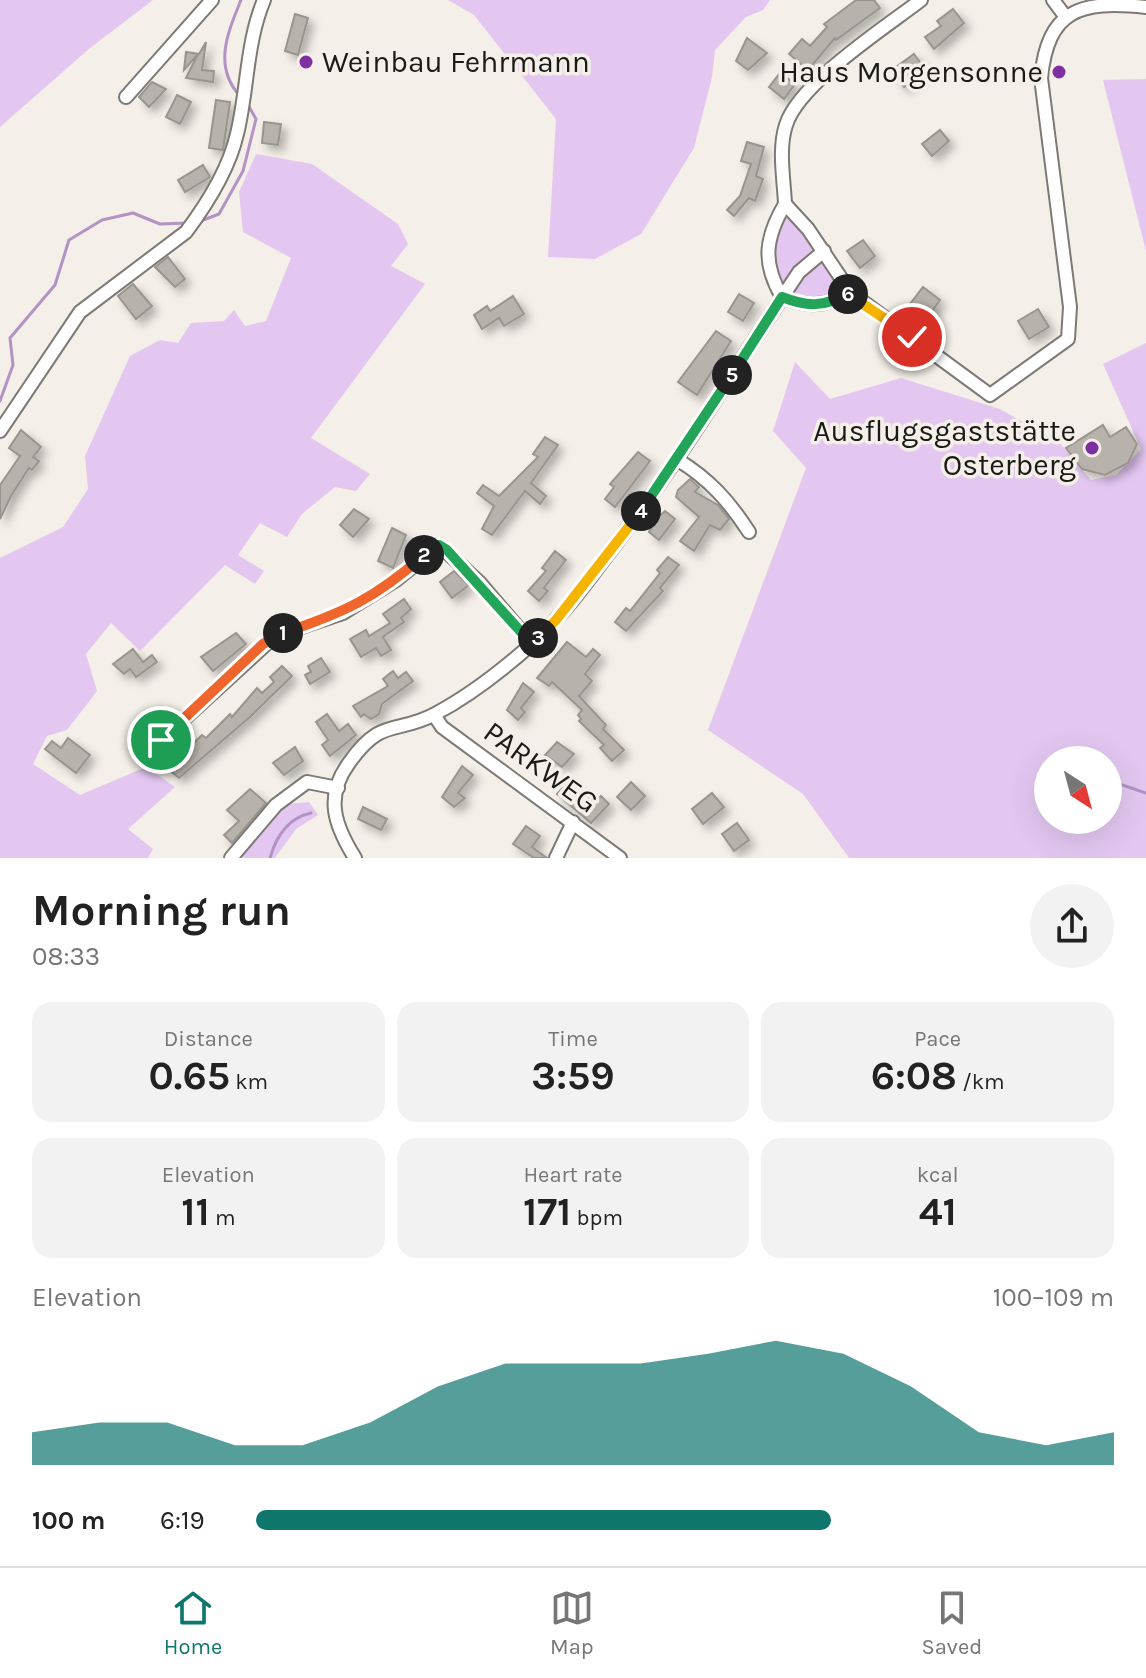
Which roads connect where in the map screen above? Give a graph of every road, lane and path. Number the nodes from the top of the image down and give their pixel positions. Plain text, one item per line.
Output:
1 (212, 0) edge
2 (264, 0) edge
3 (895, 0) edge
4 (921, 0) edge
5 (1053, 0) edge
6 (1146, 7) edge
7 (907, 11) junction
8 (1065, 16) junction
9 (126, 97) dead end
10 (785, 204) junction
11 (824, 251) junction
12 (851, 293) junction
13 (782, 297) junction
14 (0, 431) edge
15 (678, 460) junction
16 (749, 532) dead end
17 (532, 644) junction
18 (434, 715) junction
19 (146, 738) dead end
20 (338, 788) junction
21 (573, 822) junction
22 (231, 858) edge
23 (355, 858) edge
24 (556, 858) edge
25 (620, 858) edge

1 - 9 street
2 - 14 street
3 - 7 street
4 - 7 street
5 - 8 street
6 - 8 street
7 - 10 street
8 - 12 street
10 - 11 street
10 - 13 street
11 - 12 street
11 - 13 street
12 - 13 street
13 - 15 street
15 - 16 street
15 - 17 street
17 - 18 street
17 - 19 street
18 - 20 street
18 - 21 street, PARKWEG
20 - 22 street
20 - 23 street
21 - 24 street
21 - 25 street, PARKWEG

